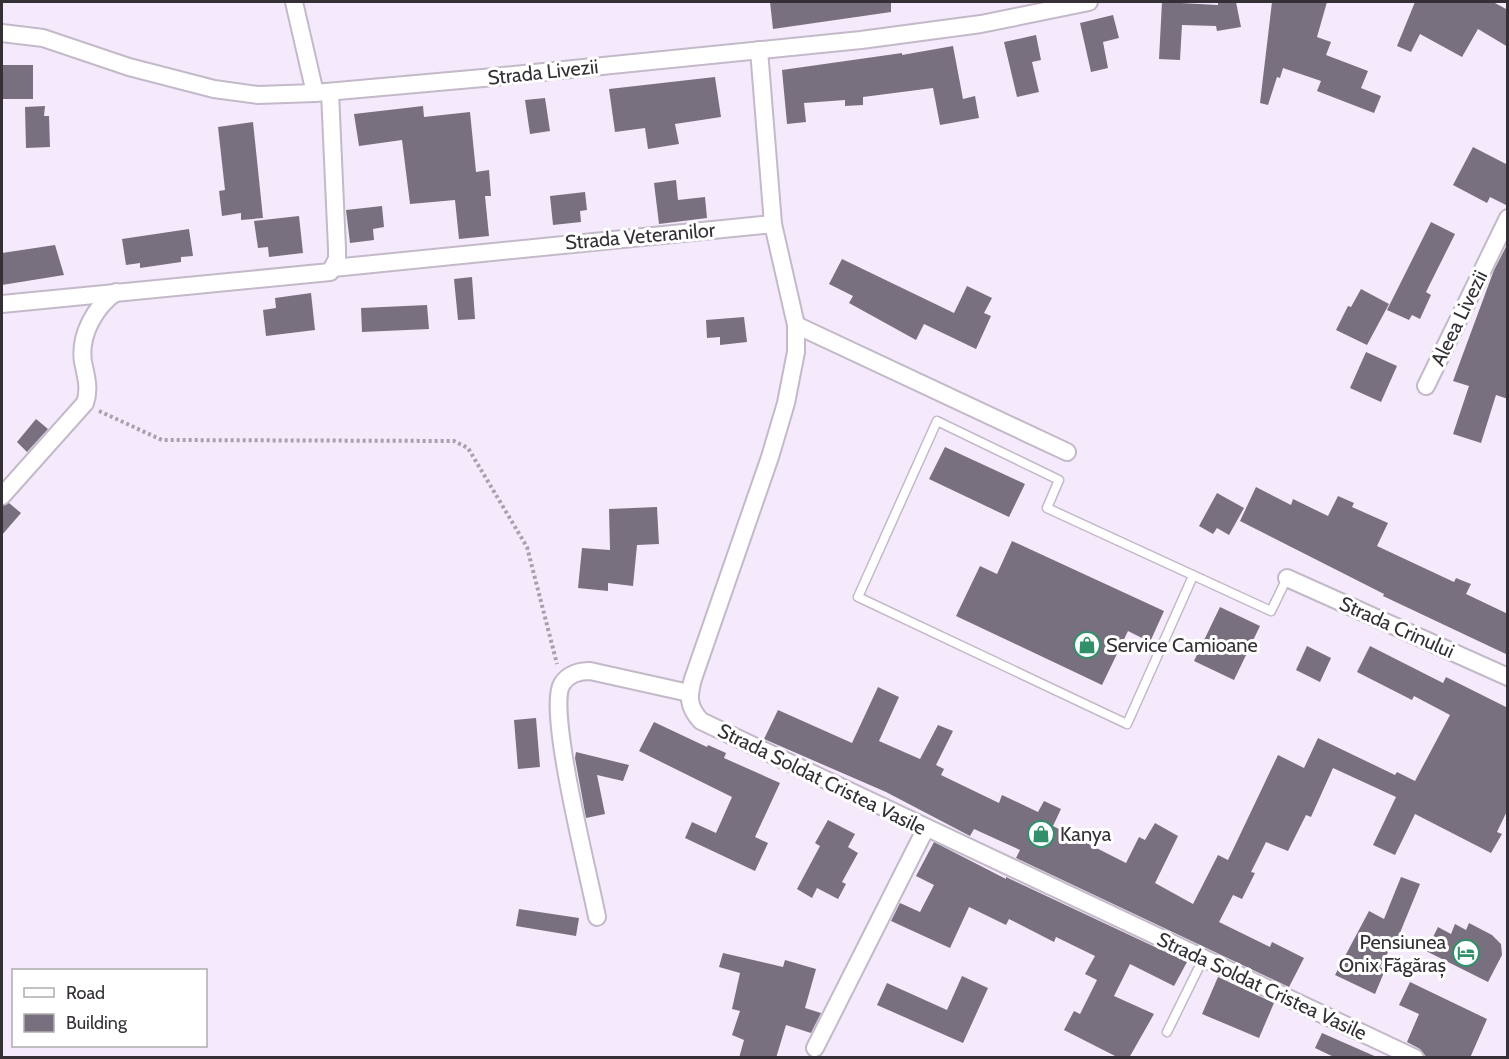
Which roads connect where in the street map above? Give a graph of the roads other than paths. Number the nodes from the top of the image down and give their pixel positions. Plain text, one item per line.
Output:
1 (294, 2) edge
2 (1089, 2) edge
3 (2, 33) edge
4 (759, 50) junction
5 (323, 93) junction
6 (1508, 218) edge
7 (773, 224) junction
8 (333, 268) junction
9 (116, 292) junction
10 (2, 304) edge
11 (796, 325) junction
12 (1426, 386) dead end
13 (1067, 452) dead end
14 (2, 496) edge
15 (1193, 576) junction
16 (1287, 578) joint
17 (1508, 677) edge
18 (689, 693) junction
19 (926, 828) junction
20 (597, 917) dead end
21 (1203, 959) junction
22 (1167, 1032) dead end
23 (815, 1048) dead end
24 (1415, 1058) edge

1 - 5 street
2 - 4 street, Strada Livezii
3 - 5 street, Strada Livezii
4 - 5 street, Strada Livezii
4 - 7 street
5 - 8 street
6 - 12 street, Aleea Livezii
7 - 8 street, Strada Veteranilor
7 - 11 street
8 - 9 street, Strada Veteranilor
9 - 10 street, Strada Veteranilor
9 - 14 street
11 - 13 street
11 - 18 street
15 - 15 lane
15 - 16 lane
16 - 17 street, Strada Crinului
18 - 19 street, Strada Soldat Cristea Vasile
18 - 20 street
19 - 21 street, Strada Soldat Cristea Vasile
19 - 23 street
21 - 22 lane
21 - 24 street, Strada Soldat Cristea Vasile

